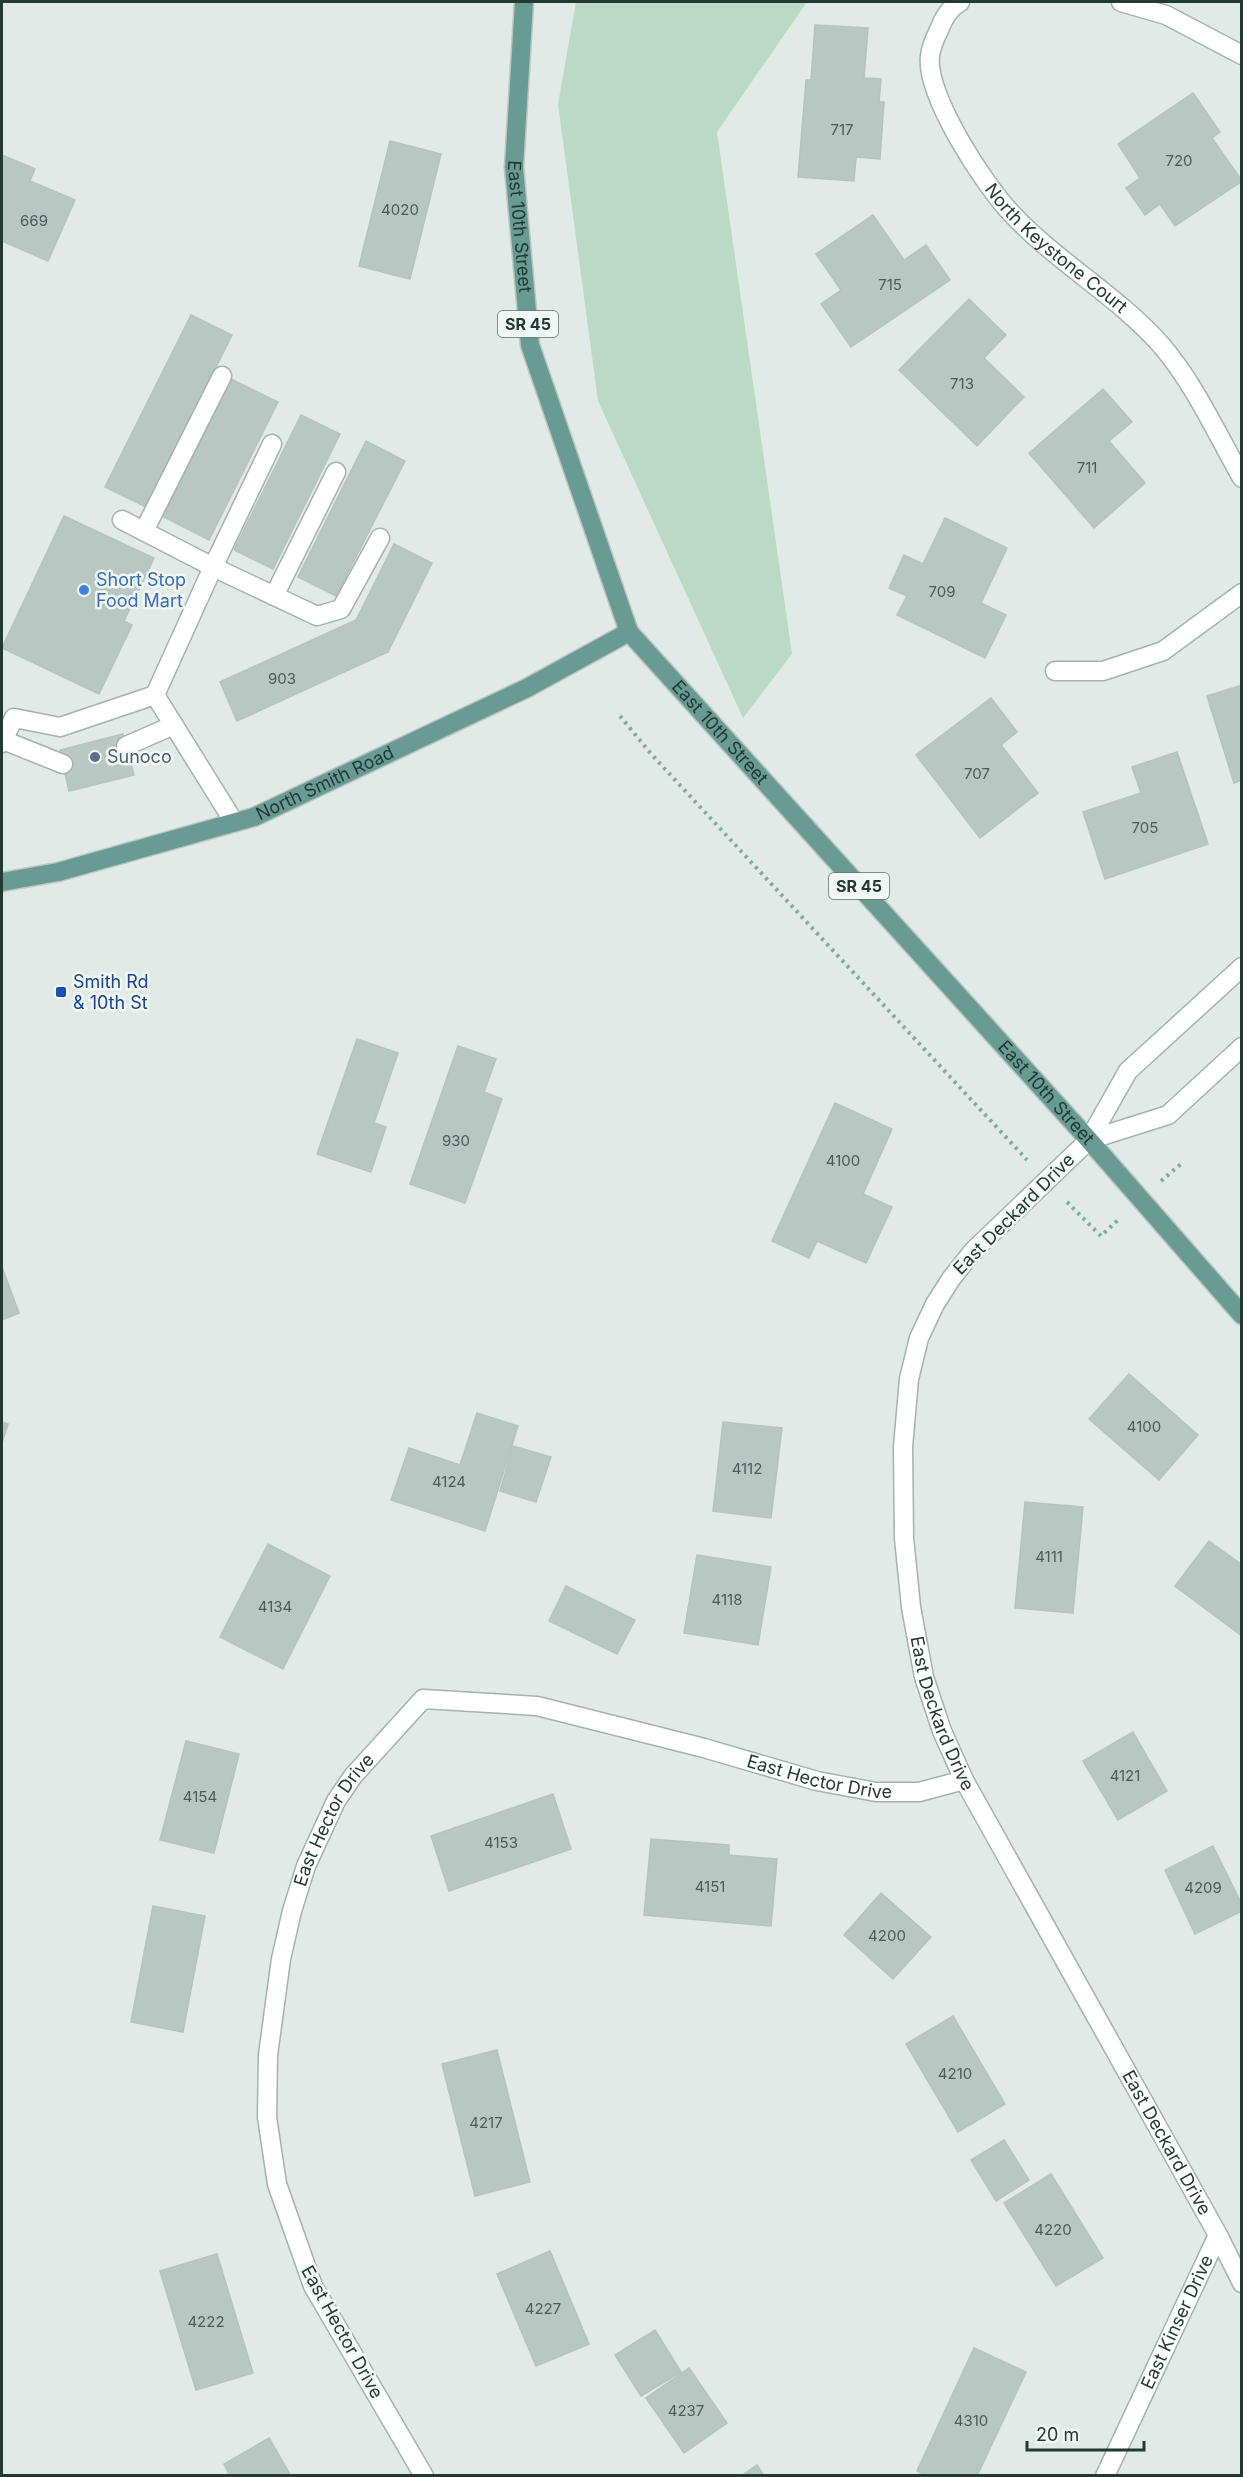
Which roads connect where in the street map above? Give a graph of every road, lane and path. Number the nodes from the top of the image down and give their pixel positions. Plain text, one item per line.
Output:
1 (524, 2) edge
2 (960, 2) edge
3 (1121, 2) edge
4 (1242, 55) edge
5 (222, 376) dead end
6 (272, 444) dead end
7 (336, 472) dead end
8 (1242, 478) edge
9 (122, 520) dead end
10 (144, 531) junction
11 (380, 538) dead end
12 (213, 567) junction
13 (1242, 593) edge
14 (274, 596) junction
15 (629, 632) junction
16 (1055, 671) dead end
17 (155, 695) junction
18 (620, 716) dead end
19 (174, 725) junction
20 (2, 741) edge
21 (126, 746) tunnel mouth
22 (63, 764) tunnel mouth
23 (234, 822) junction
24 (2, 882) edge
25 (1242, 967) edge
26 (1242, 1047) edge
27 (1089, 1140) junction
28 (1024, 1157) dead end
29 (1078, 1214) dead end
30 (1109, 1228) dead end
31 (1242, 1315) edge
32 (964, 1780) junction
33 (1218, 2235) junction
34 (1242, 2283) edge
35 (424, 2475) edge
36 (1105, 2475) edge

1 - 15 main road, East 10th Street / SR 45
2 - 8 street, North Keystone Court
3 - 4 street
5 - 10 street
6 - 12 street
7 - 14 street
9 - 10 street
10 - 12 street
11 - 14 street
12 - 14 street
12 - 17 street
13 - 16 street
15 - 23 main road, North Smith Road
15 - 27 main road, East 10th Street / SR 45
17 - 19 street
17 - 20 street
18 - 28 path
19 - 21 street
19 - 23 street
20 - 22 street
23 - 24 main road, North Smith Road
25 - 27 street
26 - 27 street
27 - 31 main road, East 10th Street / SR 45
27 - 32 street, East Deckard Drive
29 - 30 path
32 - 33 street, East Deckard Drive
32 - 35 street, East Hector Drive
33 - 34 street, East Deckard Drive
33 - 36 street, East Kinser Drive

